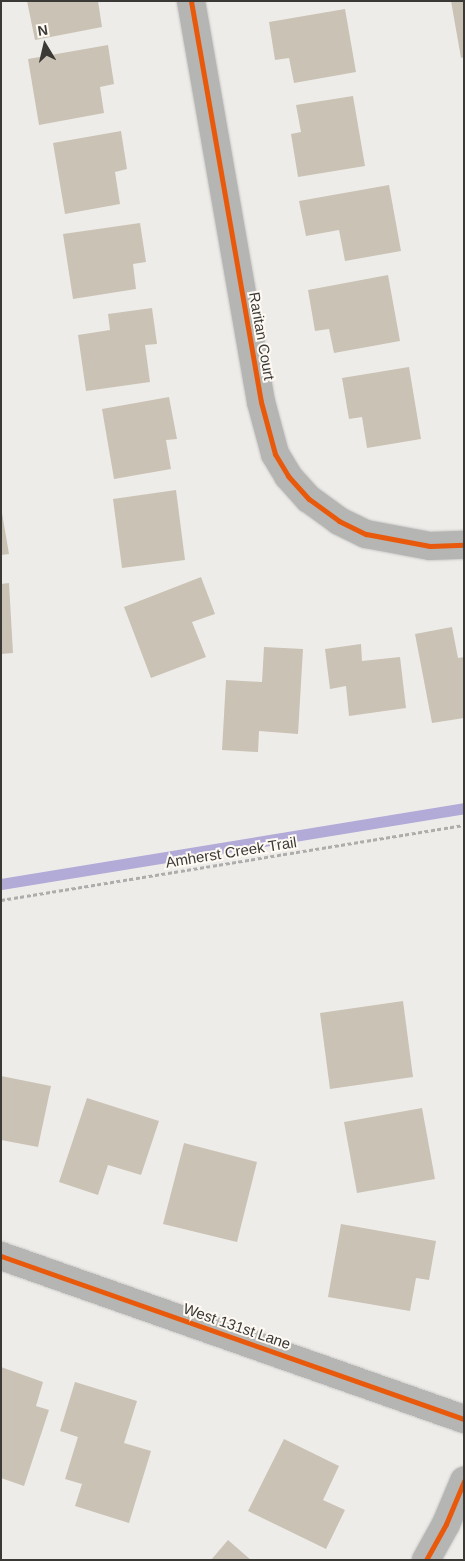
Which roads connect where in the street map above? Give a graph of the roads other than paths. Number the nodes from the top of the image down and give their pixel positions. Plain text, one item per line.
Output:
1 (191, 1) edge
2 (464, 545) edge
3 (1, 1256) edge
4 (464, 1419) edge
5 (464, 1481) edge
6 (426, 1560) edge

1 - 2 street, Raritan Court
3 - 4 street, West 131st Lane
5 - 6 street

